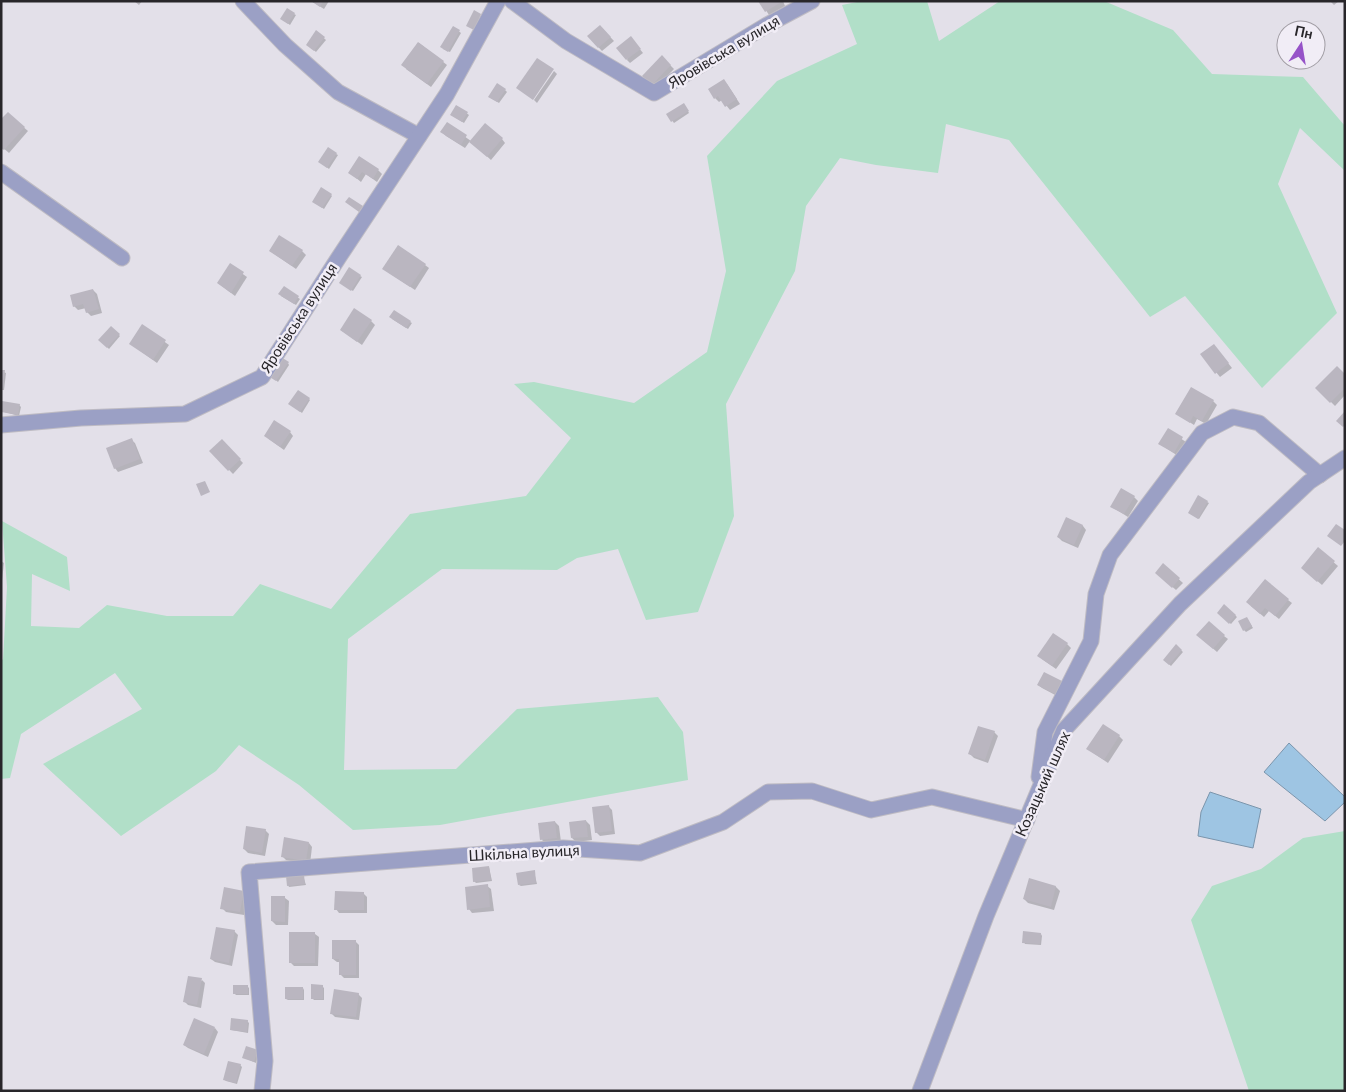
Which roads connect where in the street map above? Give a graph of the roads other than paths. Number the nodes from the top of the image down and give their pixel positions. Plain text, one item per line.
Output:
1 (244, 1) edge
2 (498, 1) edge
3 (512, 1) edge
4 (812, 1) edge
5 (420, 136) junction
6 (1, 172) edge
7 (122, 258) dead end
8 (1, 424) edge
9 (1345, 458) edge
10 (1320, 475) junction
11 (1036, 797) junction
12 (1027, 820) junction
13 (262, 1091) edge
14 (920, 1091) edge

1 - 5 street
2 - 5 street, Яровівська вулиця
3 - 4 street, Яровівська вулиця
5 - 8 street, Яровівська вулиця
6 - 7 street
9 - 10 street, Козацький шлях
10 - 11 street, Козацький шлях
10 - 11 street
11 - 12 street, Козацький шлях
12 - 13 street, Шкільна вулиця
12 - 14 street, Козацький шлях

